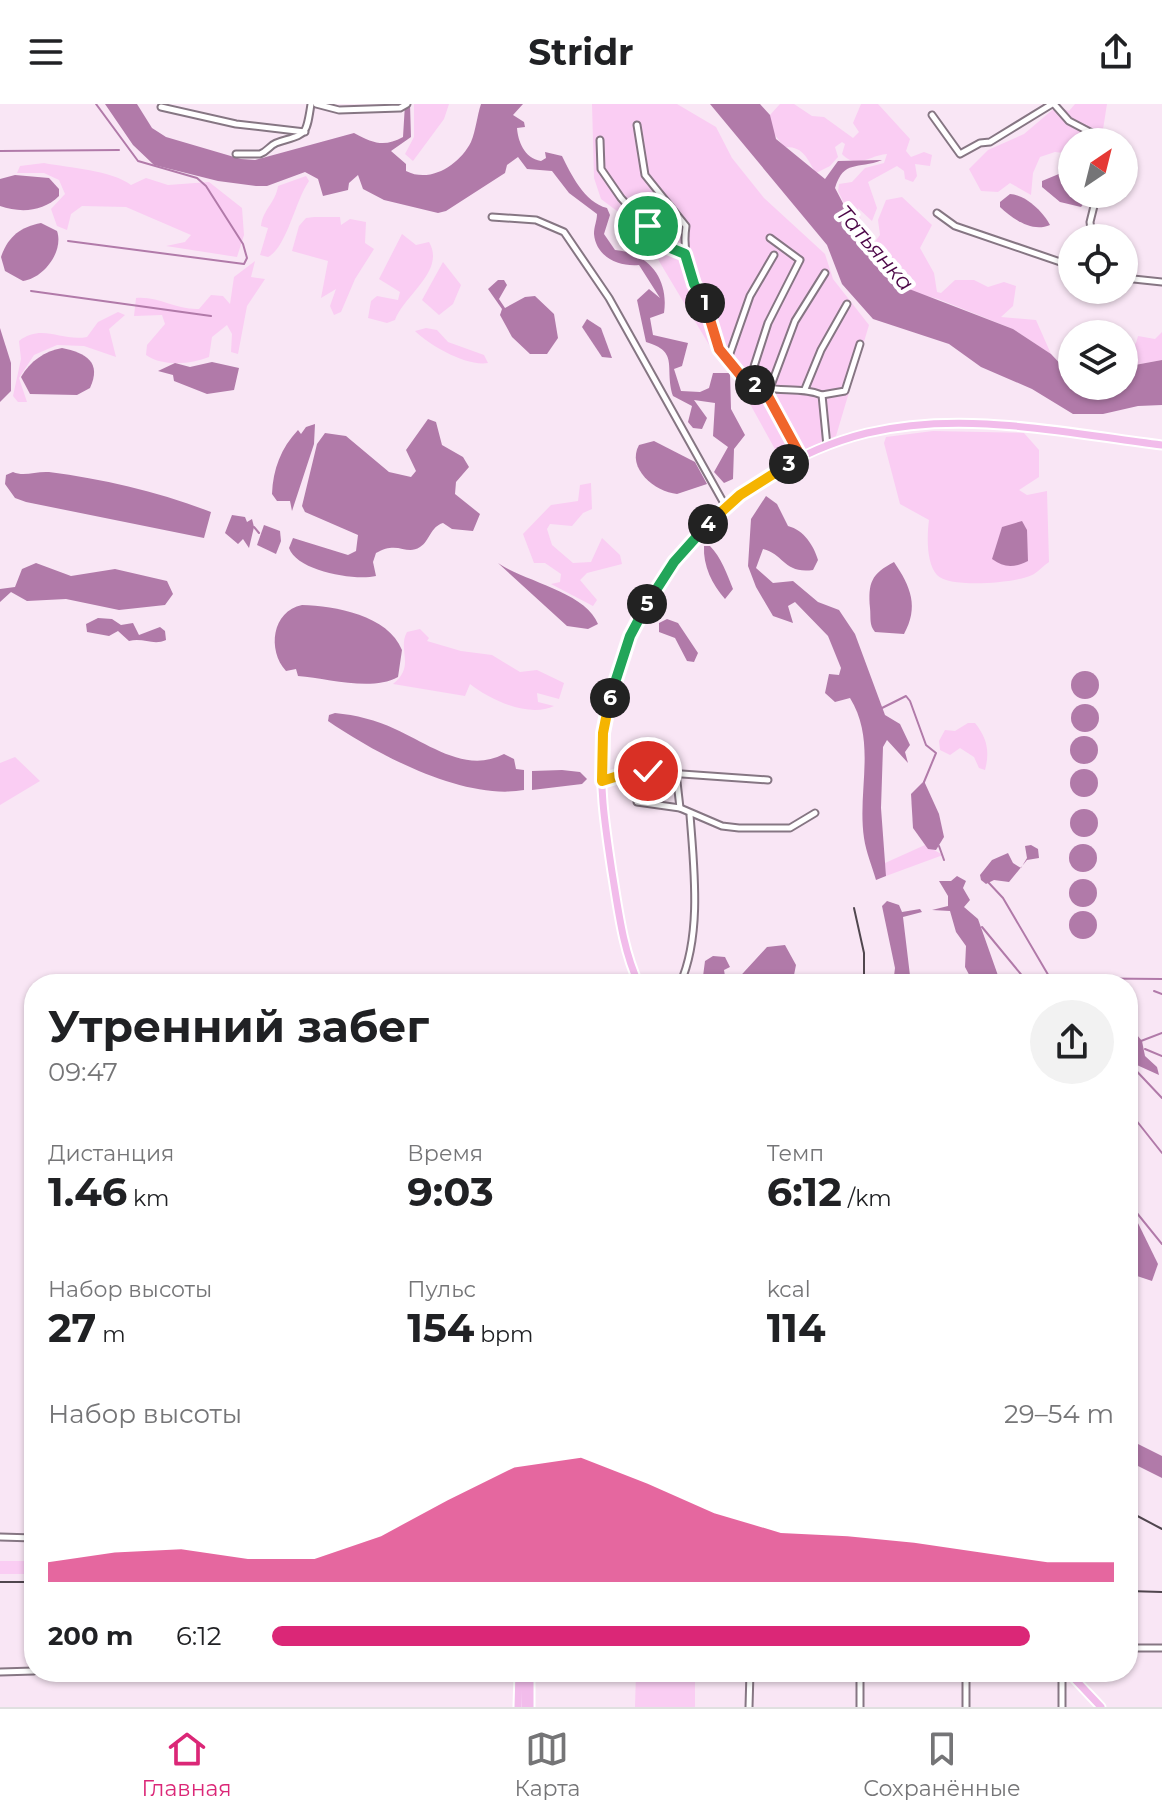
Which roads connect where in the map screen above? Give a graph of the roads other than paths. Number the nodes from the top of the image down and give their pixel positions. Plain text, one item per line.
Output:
1 (313, 104) edge
2 (407, 104) edge
3 (1053, 104) edge
4 (161, 107) dead end
5 (932, 115) dead end
6 (637, 125) dead end
7 (1082, 128) edge
8 (305, 132) junction
9 (600, 140) dead end
10 (236, 154) dead end
11 (937, 213) dead end
12 (492, 217) dead end
13 (770, 238) dead end
14 (685, 254) junction
15 (774, 255) dead end
16 (1058, 261) edge
17 (825, 273) dead end
18 (1138, 279) edge
19 (1162, 282) edge
20 (847, 304) dead end
21 (860, 344) dead end
22 (728, 359) junction
23 (749, 382) junction
24 (767, 389) junction
25 (805, 389) junction
26 (822, 395) junction
27 (1162, 445) edge
28 (827, 446) junction
29 (801, 457) junction
30 (726, 507) junction
31 (676, 773) junction
32 (768, 780) dead end
33 (602, 781) junction
34 (637, 802) dead end
35 (680, 808) junction
36 (815, 813) dead end
37 (690, 814) junction
38 (636, 974) edge
39 (684, 974) edge
40 (0, 1537) edge
41 (24, 1538) edge
42 (1138, 1648) edge
43 (1162, 1648) edge
44 (24, 1671) edge
45 (0, 1672) edge
46 (519, 1682) edge
47 (528, 1682) edge
48 (750, 1682) edge
49 (860, 1682) edge
50 (966, 1682) edge
51 (1062, 1682) edge
52 (1079, 1682) edge
53 (518, 1707) edge
54 (528, 1707) edge
55 (749, 1707) edge
56 (860, 1707) edge
57 (966, 1707) edge
58 (1062, 1707) edge
59 (1101, 1707) edge

1 - 2 street
1 - 8 street
3 - 5 street
3 - 7 street
4 - 8 street
6 - 14 street
8 - 10 street
9 - 14 street
11 - 16 street
12 - 30 street
13 - 23 street
14 - 22 street
15 - 22 street
17 - 24 street
18 - 19 street
20 - 25 street
21 - 26 street
22 - 23 street
23 - 24 street
24 - 25 street
24 - 29 street
25 - 26 street
26 - 28 street
27 - 28 main road
28 - 29 main road
29 - 30 main road
30 - 33 main road
31 - 32 street
31 - 33 street
31 - 35 street
33 - 38 main road
34 - 35 street
35 - 37 street
36 - 37 street
37 - 39 street
40 - 41 street
42 - 43 street
44 - 45 street
46 - 53 main road
47 - 54 main road
48 - 55 street
49 - 56 street
50 - 57 street
51 - 58 street
52 - 59 main road

